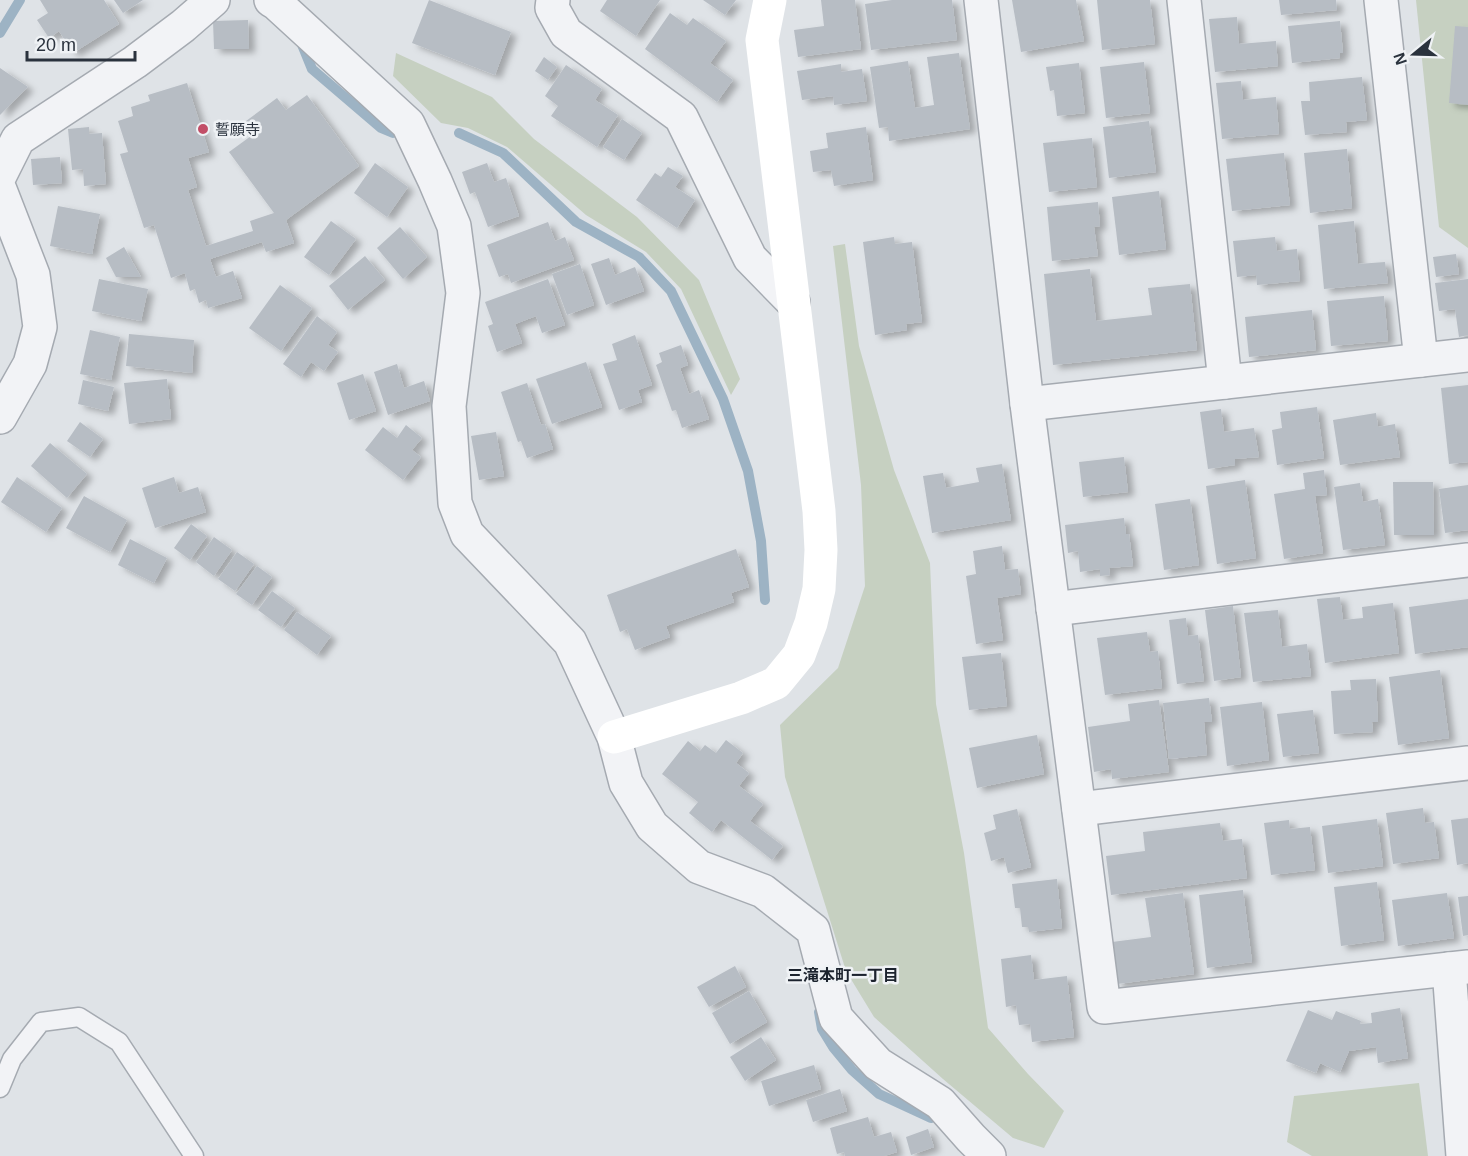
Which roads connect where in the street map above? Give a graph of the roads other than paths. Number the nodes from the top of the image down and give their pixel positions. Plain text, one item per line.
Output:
1 (213, 0) edge
2 (271, 0) edge
3 (553, 0) edge
4 (770, 0) edge
5 (981, 0) edge
6 (1184, 0) edge
7 (1381, 0) edge
8 (9, 140) edge
9 (0, 175) edge
10 (0, 190) edge
11 (793, 302) junction
12 (1468, 355) edge
13 (1421, 360) junction
14 (1225, 382) junction
15 (1027, 404) junction
16 (0, 417) edge
17 (1468, 560) edge
18 (1053, 609) junction
19 (614, 737) junction
20 (1468, 763) edge
21 (1079, 809) junction
22 (1458, 968) edge
23 (0, 1088) edge
24 (194, 1156) edge
25 (989, 1156) edge
26 (1463, 1156) edge

1 - 8 street
2 - 19 street
3 - 11 street
4 - 11 street
5 - 15 street
6 - 14 street
7 - 13 street
8 - 9 street
10 - 16 street
11 - 19 street
12 - 13 street
13 - 14 street
14 - 15 street
15 - 18 street
17 - 18 street
18 - 21 street
19 - 25 street
20 - 21 street
21 - 22 street
22 - 26 street
23 - 24 lane

